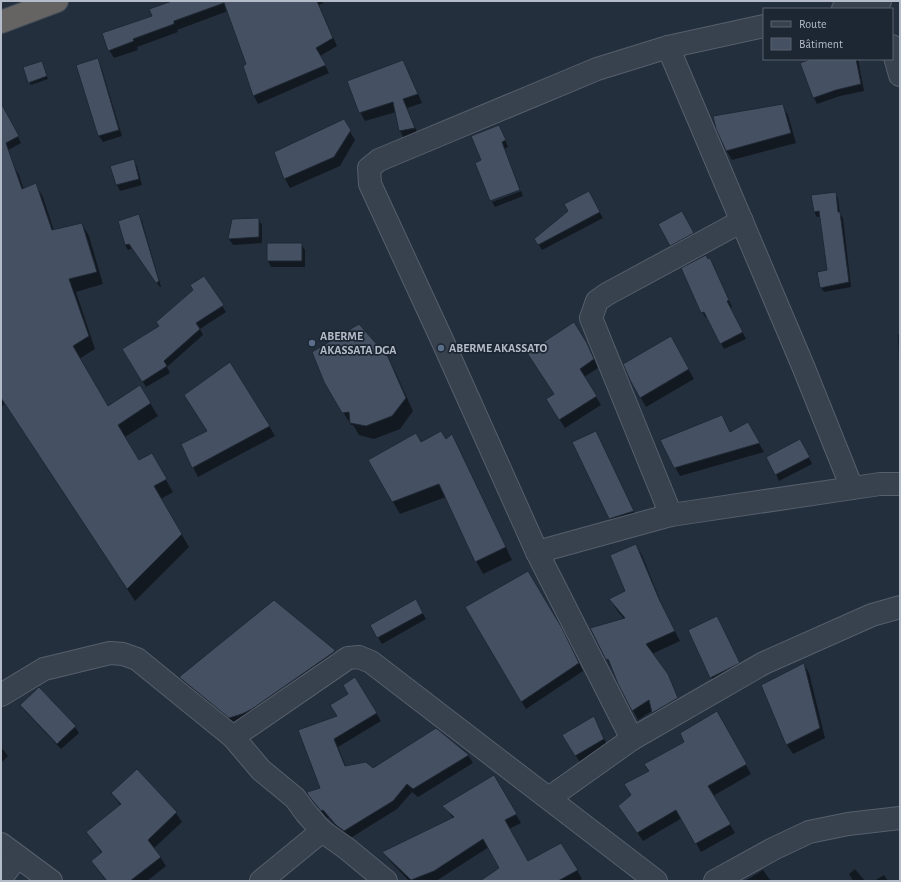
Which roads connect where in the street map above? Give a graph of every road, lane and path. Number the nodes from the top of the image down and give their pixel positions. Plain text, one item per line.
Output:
1 (57, 1) edge
2 (879, 1) edge
3 (848, 8) edge
4 (1, 22) edge
5 (763, 26) edge
6 (668, 47) junction
7 (893, 50) edge
8 (900, 75) edge
9 (742, 221) junction
10 (900, 470) edge
11 (890, 484) edge
12 (852, 488) junction
13 (671, 515) junction
14 (537, 552) junction
15 (900, 607) edge
16 (1, 695) edge
17 (233, 737) junction
18 (632, 739) junction
19 (549, 798) junction
20 (900, 818) edge
21 (322, 831) junction
22 (9, 850) edge
23 (1, 878) edge
24 (50, 881) edge
25 (261, 881) edge
26 (386, 881) edge
27 (656, 881) edge
28 (715, 881) edge

1 - 4 highway
2 - 3 street
5 - 6 street
6 - 9 street
6 - 14 street
7 - 8 street
9 - 12 street
9 - 13 street
10 - 11 street
11 - 12 street
12 - 13 street
13 - 14 street
14 - 18 street
15 - 18 street
16 - 17 street
17 - 19 street
17 - 21 street
18 - 19 street
19 - 27 street
20 - 28 street
21 - 25 street
21 - 26 street
22 - 23 street
22 - 24 street

